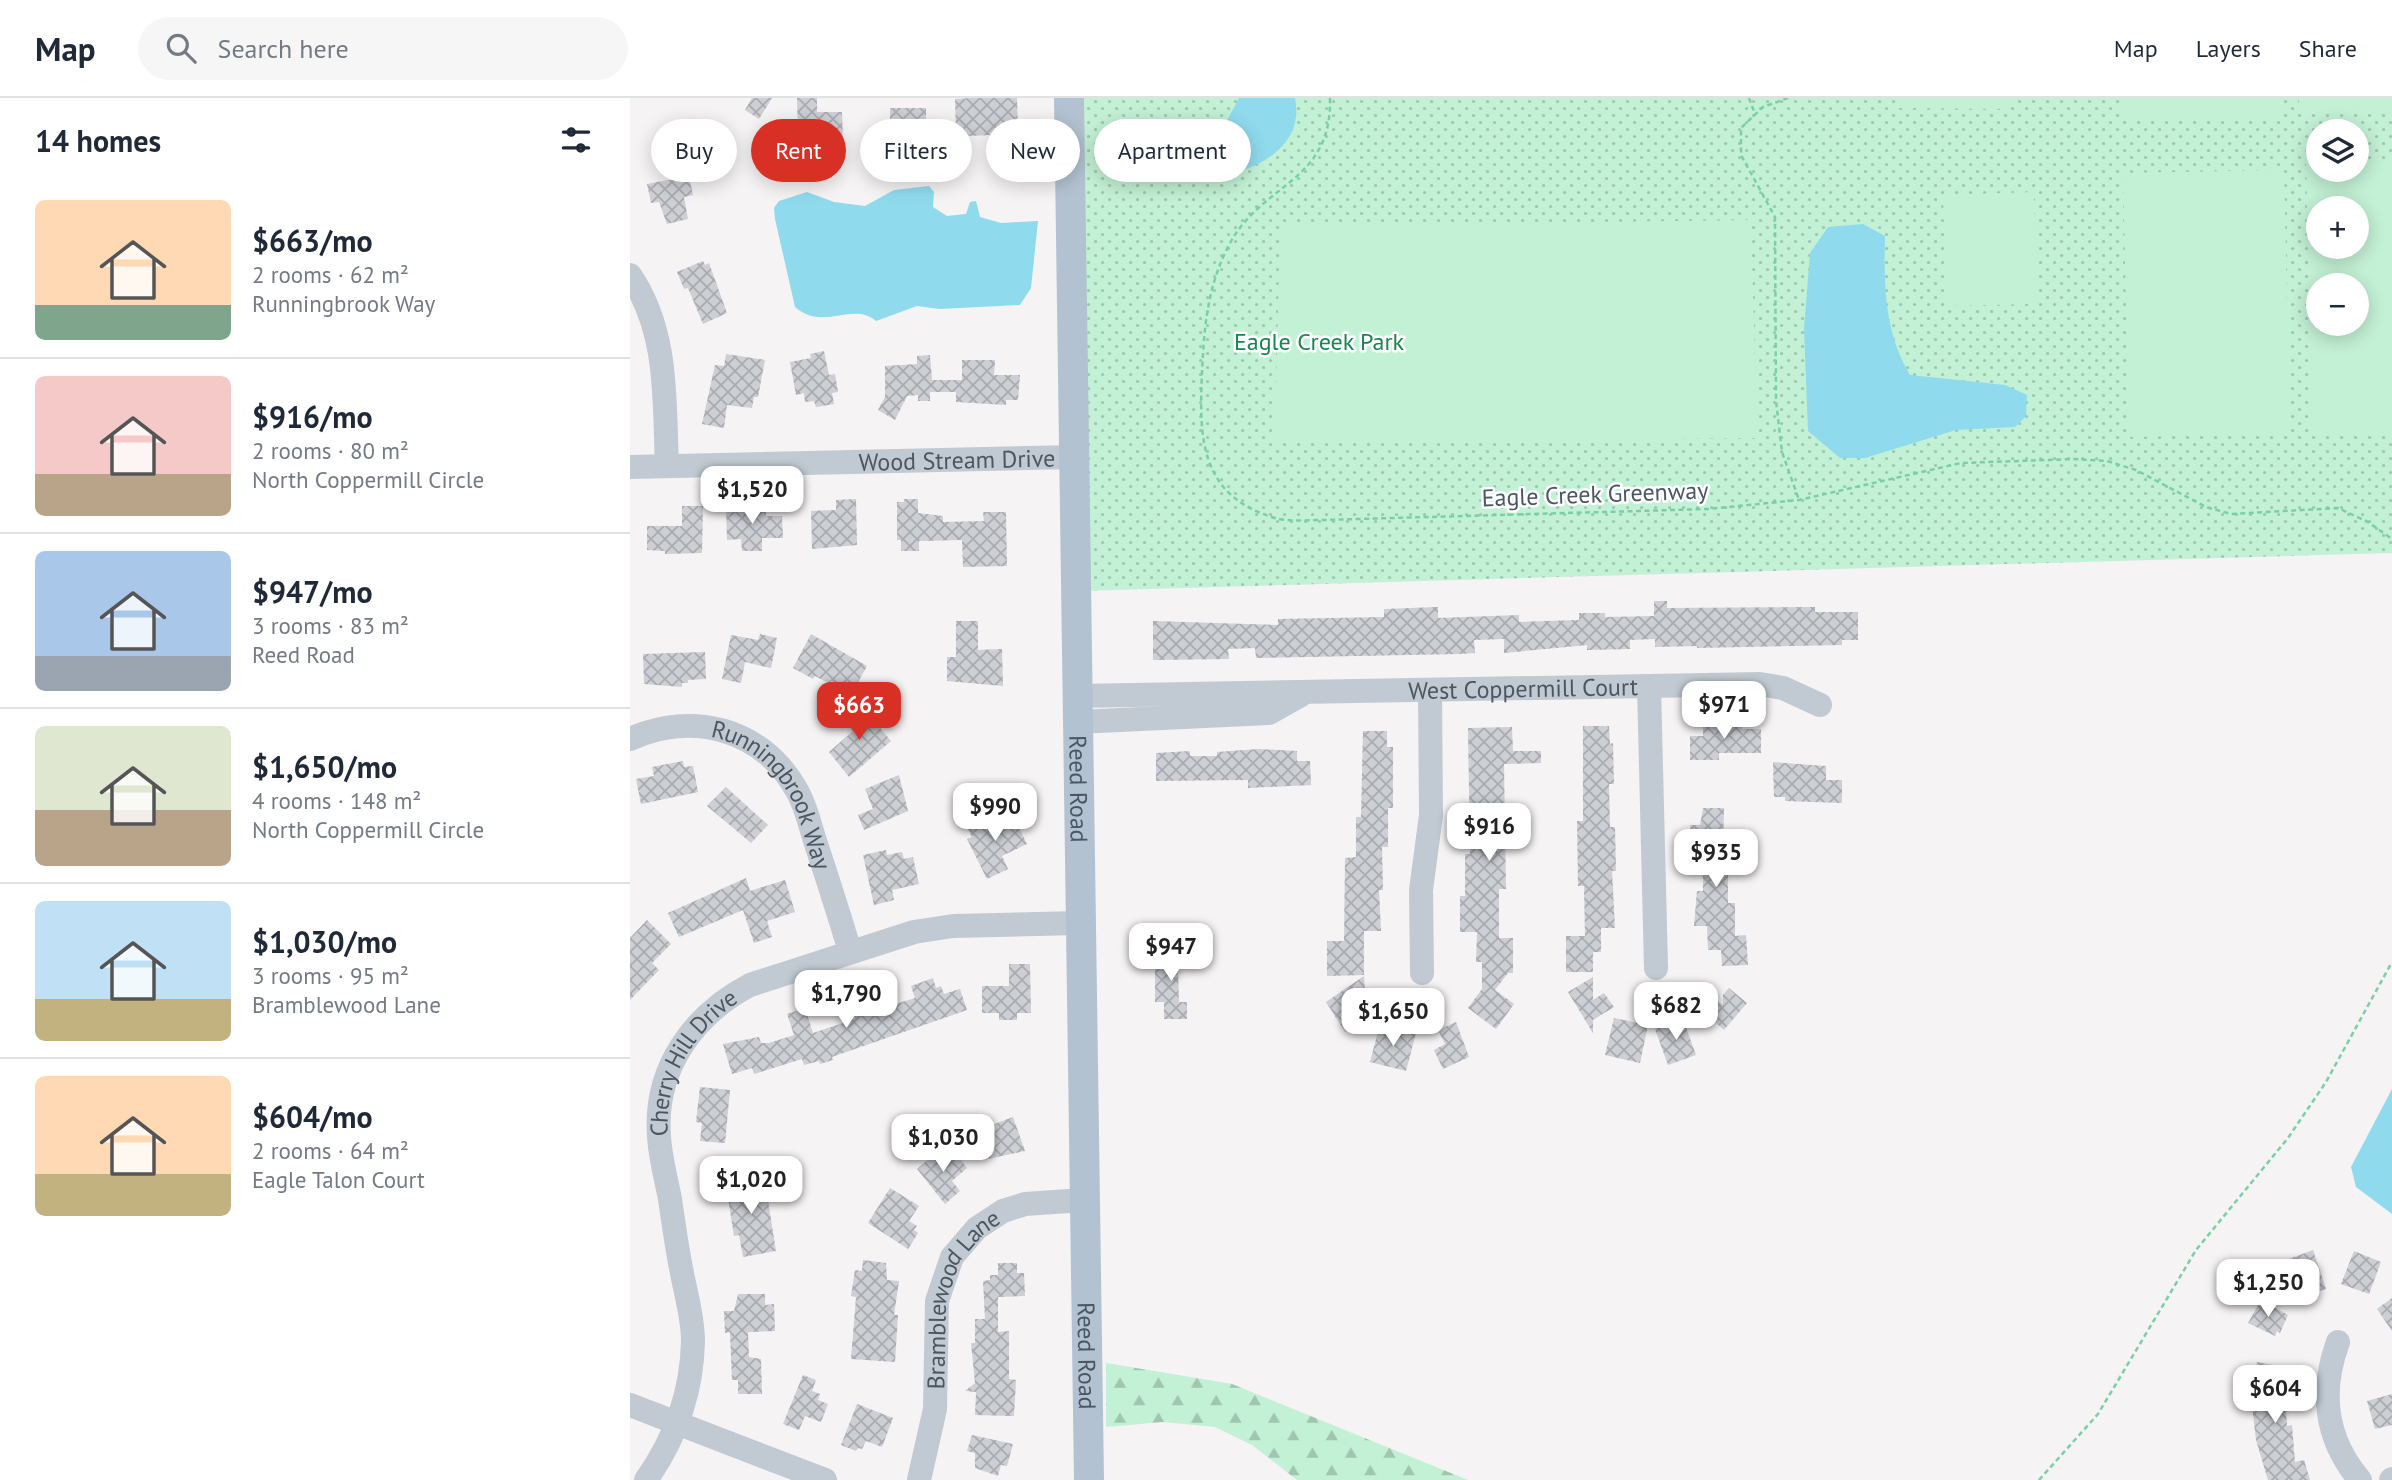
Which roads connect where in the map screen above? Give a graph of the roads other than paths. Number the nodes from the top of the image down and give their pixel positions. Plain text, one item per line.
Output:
1 (1069, 98) edge
2 (630, 275) edge
3 (1074, 457) junction
4 (667, 466) junction
5 (630, 467) edge
6 (1649, 686) junction
7 (1430, 692) junction
8 (1820, 705) dead end
9 (1077, 709) junction
10 (630, 739) edge
11 (1079, 923) junction
12 (850, 951) junction
13 (1656, 968) dead end
14 (1422, 973) dead end
15 (1084, 1200) junction
16 (2338, 1342) dead end
17 (630, 1405) edge
18 (678, 1423) junction
19 (646, 1480) edge
20 (825, 1480) edge
21 (919, 1480) edge
22 (1089, 1480) edge
23 (2360, 1480) edge

1 - 3 main road, Reed Road
2 - 4 street
3 - 4 street, Wood Stream Drive
3 - 9 main road, Reed Road
4 - 5 street, Wood Stream Drive
6 - 7 street, West Coppermill Court
6 - 8 street, West Coppermill Court
6 - 13 street
7 - 9 street, West Coppermill Court
7 - 14 street
9 - 11 main road, Reed Road
10 - 12 street, Runningbrook Way
11 - 12 street, Cherry Hill Drive
11 - 15 main road, Reed Road
12 - 18 street, Cherry Hill Drive
15 - 21 street, Bramblewood Lane
15 - 22 main road, Reed Road
16 - 23 street
17 - 18 street
18 - 19 street, Cherry Hill Drive
18 - 20 street

